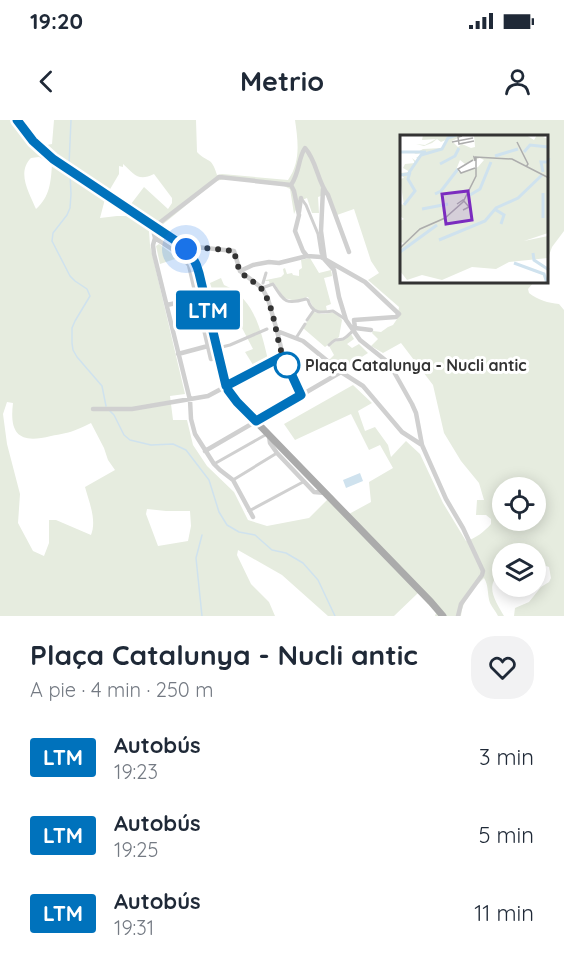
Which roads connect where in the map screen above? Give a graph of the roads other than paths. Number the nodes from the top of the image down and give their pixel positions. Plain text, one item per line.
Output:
1 (17, 120) edge
2 (291, 185) junction
3 (323, 189) junction
4 (301, 198) joint
5 (298, 215) junction
6 (151, 225) junction
7 (164, 233) junction
8 (155, 238) junction
9 (186, 249) junction
10 (349, 252) dead end
11 (307, 256) junction
12 (325, 260) junction
13 (240, 271) junction
14 (266, 273) dead end
15 (262, 286) junction
16 (198, 298) junction
17 (167, 305) junction
18 (314, 310) junction
19 (346, 321) junction
20 (267, 329) dead end
21 (354, 330) junction
22 (371, 330) dead end
23 (277, 331) junction
24 (296, 338) junction
25 (328, 345) dead end
26 (208, 346) junction
27 (216, 348) junction
28 (178, 354) junction
29 (283, 356) junction
30 (219, 357) junction
31 (341, 372) junction
32 (226, 386) junction
33 (301, 395) junction
34 (190, 400) junction
35 (93, 409) dead end
36 (256, 421) junction
37 (268, 434) junction
38 (422, 445) junction
39 (205, 451) junction
40 (277, 453) junction
41 (214, 464) junction
42 (233, 480) junction
43 (302, 483) junction
44 (325, 493) junction
45 (249, 511) junction
46 (253, 517) dead end
47 (443, 616) edge
48 (458, 616) edge

1 - 6 main road
2 - 3 street
2 - 5 street
2 - 6 street
3 - 10 street
3 - 12 street
4 - 5 street
4 - 12 street
5 - 11 street
6 - 7 main road
6 - 8 street
7 - 8 street
7 - 9 main road
8 - 16 street
8 - 17 street
9 - 13 street
9 - 27 main road
11 - 12 street
11 - 13 street
12 - 19 street
12 - 21 street
13 - 15 street
14 - 15 street
15 - 18 street
15 - 23 street
16 - 17 street
16 - 26 street
17 - 28 street
18 - 19 street
18 - 24 street
19 - 21 street
20 - 27 street
21 - 22 street
21 - 25 street
21 - 38 street
23 - 24 street
23 - 29 street
24 - 31 street
26 - 28 street
26 - 30 street
27 - 30 main road
28 - 34 street
29 - 32 street
29 - 33 street
30 - 32 main road
31 - 33 street
31 - 38 street
32 - 34 street
32 - 36 main road
33 - 36 street
34 - 35 street
34 - 39 street
36 - 37 main road
36 - 39 street
37 - 40 street
37 - 41 street
37 - 44 main road
38 - 48 street
39 - 41 street
40 - 42 street
40 - 43 street
41 - 42 street
42 - 45 street
43 - 44 street
43 - 45 street
44 - 47 main road
45 - 46 street

